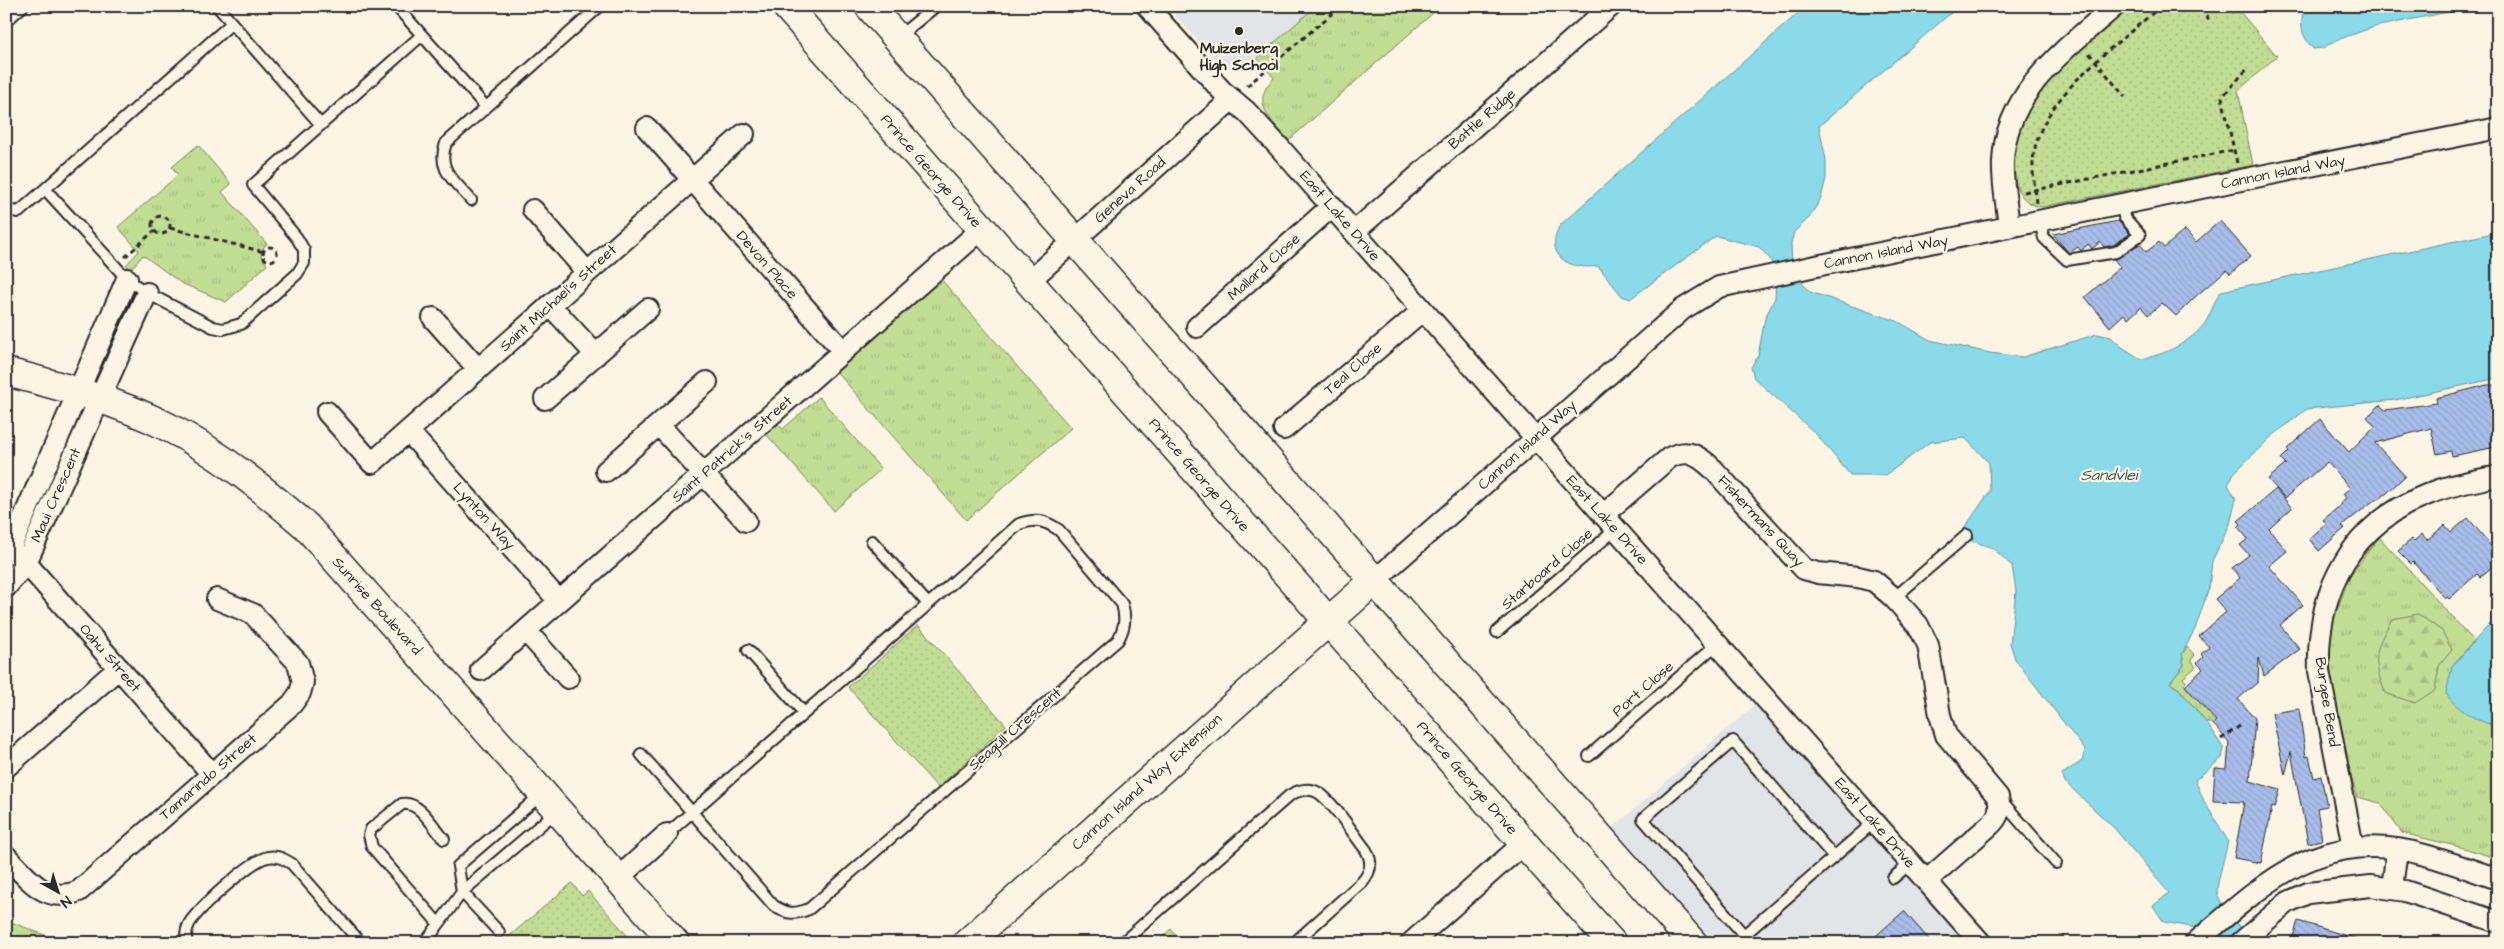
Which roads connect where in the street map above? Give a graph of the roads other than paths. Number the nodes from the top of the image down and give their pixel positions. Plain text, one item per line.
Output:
1 (23, 6) edge
2 (217, 6) edge
3 (396, 6) edge
4 (600, 6) edge
5 (786, 6) edge
6 (869, 6) edge
7 (936, 6) edge
8 (1147, 6) edge
9 (1611, 6) edge
10 (2115, 6) edge
11 (6, 21) edge
12 (232, 23) junction
13 (422, 36) junction
14 (897, 38) junction
15 (1232, 100) junction
16 (486, 107) junction
17 (321, 125) junction
18 (647, 128) dead end
19 (2498, 128) edge
20 (744, 134) dead end
21 (692, 179) junction
22 (45, 189) junction
23 (471, 200) dead end
24 (2123, 204) junction
25 (1332, 206) junction
26 (6, 210) edge
27 (533, 210) dead end
28 (2040, 221) junction
29 (2009, 227) junction
30 (982, 229) junction
31 (1354, 232) junction
32 (1075, 240) junction
33 (588, 272) junction
34 (127, 279) junction
35 (1029, 281) junction
36 (147, 293) junction
37 (550, 305) junction
38 (648, 309) dead end
39 (1423, 310) junction
40 (433, 318) dead end
41 (1197, 327) dead end
42 (843, 351) junction
43 (596, 354) junction
44 (478, 369) junction
45 (6, 372) edge
46 (707, 382) dead end
47 (89, 395) junction
48 (545, 399) dead end
49 (327, 412) dead end
50 (659, 425) junction
51 (1284, 429) dead end
52 (408, 431) junction
53 (1535, 438) junction
54 (606, 471) dead end
55 (704, 474) junction
56 (2498, 476) edge
57 (746, 521) dead end
58 (1610, 522) junction
59 (1967, 535) dead end
60 (872, 541) dead end
61 (8, 547) edge
62 (26, 563) junction
63 (1374, 580) junction
64 (6, 587) edge
65 (1894, 598) junction
66 (217, 599) dead end
67 (559, 601) junction
68 (928, 604) junction
69 (1328, 622) junction
70 (526, 630) junction
71 (1497, 632) dead end
72 (1717, 644) junction
73 (748, 650) dead end
74 (119, 668) junction
75 (481, 670) dead end
76 (568, 678) dead end
77 (804, 713) junction
78 (641, 754) dead end
79 (1589, 756) dead end
80 (6, 768) edge
81 (211, 773) junction
82 (1998, 797) junction
83 (551, 802) junction
84 (692, 812) junction
85 (1874, 822) junction
86 (667, 834) joint
87 (444, 839) dead end
88 (1524, 843) junction
89 (2353, 847) junction
90 (2396, 849) junction
91 (6, 856) edge
92 (1834, 857) junction
93 (2056, 862) dead end
94 (1911, 863) junction
95 (618, 878) junction
96 (1894, 878) dead end
97 (2498, 879) edge
98 (1926, 881) junction
99 (2392, 888) junction
100 (462, 892) junction
101 (2498, 922) edge
102 (438, 923) junction
103 (499, 932) dead end
104 (2247, 937) edge
105 (186, 941) edge
106 (1413, 942) edge
107 (361, 943) edge
108 (424, 943) edge
109 (675, 943) edge
110 (967, 943) edge
111 (1122, 943) edge
112 (1294, 943) edge
113 (1612, 943) edge
114 (1693, 943) edge
115 (1980, 943) edge
116 (2195, 943) edge

1 - 11 lane
2 - 12 lane
3 - 13 lane
4 - 16 lane
5 - 30 main road, Prince George Drive
6 - 14 main road
7 - 14 lane
8 - 15 street, East Lake Drive
9 - 31 street, Battle Ridge
10 - 29 street
12 - 17 lane
12 - 22 lane
13 - 16 lane
13 - 17 lane
14 - 32 main road
15 - 25 street, East Lake Drive
15 - 32 street, Geneva Road
16 - 23 lane
17 - 36 lane
18 - 21 street, Devon Place
19 - 24 street, Cannon Island Way
20 - 21 street, Saint Michael's Street
21 - 33 street, Saint Michael's Street
21 - 42 street, Devon Place
22 - 26 lane
22 - 34 lane
24 - 28 street, Cannon Island Way
24 - 28 lane
25 - 31 street, East Lake Drive
25 - 41 street, Mallard Close
27 - 33 street
28 - 29 street, Cannon Island Way
29 - 53 street, Cannon Island Way
30 - 35 main road, Prince George Drive
30 - 42 street, Saint Patrick's Street
31 - 39 street, East Lake Drive
32 - 35 street, Geneva Road
32 - 63 main road
33 - 37 street, Saint Michael's Street
34 - 36 lane
34 - 47 street
35 - 69 main road, Prince George Drive
36 - 47 street
37 - 43 street
37 - 44 street, Saint Michael's Street
38 - 43 street
39 - 51 street, Teal Close
39 - 53 street, East Lake Drive
40 - 44 street
42 - 55 street, Saint Patrick's Street
43 - 48 street
44 - 52 street, Saint Michael's Street
45 - 47 main road, Sunrise Boulevard
46 - 50 street
47 - 61 street, Maui Crescent
47 - 62 street, Maui Crescent
47 - 83 main road, Sunrise Boulevard
49 - 52 street, Saint Michael's Street
50 - 54 street
50 - 55 street
52 - 67 street, Lynton Way
53 - 58 street, East Lake Drive
53 - 63 street, Cannon Island Way
55 - 57 street
55 - 67 street, Saint Patrick's Street
56 - 89 street, Burgee Bend
58 - 65 street, Fishermans Quay
58 - 71 lane, Starboard Close
58 - 72 street, East Lake Drive
59 - 65 lane
60 - 68 lane
61 - 62 street, Oahu Street
62 - 64 street, Maui Crescent
62 - 74 street, Oahu Street
63 - 69 main road, Cannon Island Way Extension
63 - 114 main road
65 - 82 street, Fishermans Quay
66 - 81 street, Tamarindo Street
67 - 70 street, Saint Patrick's Street
68 - 77 lane, Seagull Crescent
68 - 84 lane, Seagull Crescent
69 - 88 main road, Prince George Drive
69 - 110 main road, Cannon Island Way Extension
70 - 75 street, Saint Patrick's Street
70 - 76 street
72 - 79 lane, Port Close
72 - 85 street, East Lake Drive
73 - 77 lane
74 - 80 street
74 - 81 street, Oahu Street
77 - 84 lane, Seagull Crescent
78 - 84 lane, Seagull Crescent
81 - 91 street, Tamarindo Street
82 - 93 lane
82 - 98 street
83 - 95 main road, Sunrise Boulevard
83 - 100 lane
83 - 100 lane
84 - 86 lane, Seagull Crescent
85 - 92 lane
85 - 94 street, East Lake Drive
86 - 95 street, Seagull Crescent
87 - 102 lane
88 - 106 street
88 - 113 main road, Prince George Drive
89 - 90 street
89 - 116 street
90 - 97 street
90 - 99 street
92 - 92 lane
94 - 96 lane
94 - 98 street, East Lake Drive
95 - 109 main road, Sunrise Boulevard
98 - 115 street, East Lake Drive
99 - 101 street
99 - 104 street
100 - 102 lane
100 - 103 lane
102 - 108 lane
105 - 107 lane
111 - 112 lane

